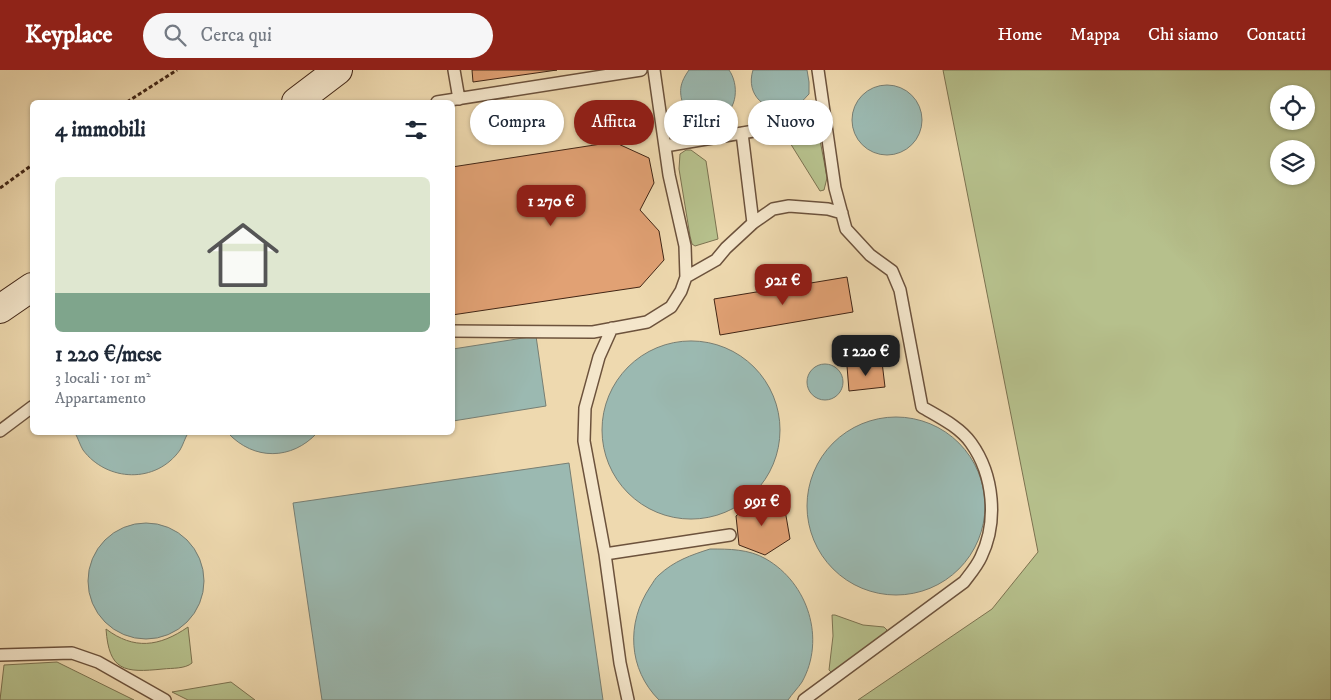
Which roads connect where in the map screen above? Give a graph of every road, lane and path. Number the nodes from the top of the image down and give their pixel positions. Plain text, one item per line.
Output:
1 (177, 70) edge
2 (338, 70) edge
3 (454, 70) edge
4 (640, 70) edge
5 (654, 70) edge
6 (818, 70) edge
7 (458, 99) junction
8 (130, 100) edge
9 (299, 100) edge
10 (451, 100) edge
11 (822, 100) edge
12 (748, 132) edge
13 (742, 133) junction
14 (828, 145) edge
15 (665, 146) junction
16 (30, 166) edge
17 (0, 188) edge
18 (842, 213) junction
19 (753, 224) junction
20 (686, 277) junction
21 (30, 287) edge
22 (0, 308) edge
23 (612, 328) junction
24 (455, 331) edge
25 (30, 408) edge
26 (0, 431) edge
27 (730, 535) dead end
28 (605, 554) junction
29 (0, 655) edge
30 (165, 700) edge
31 (628, 700) edge
32 (804, 700) edge

1 - 8 path
2 - 9 street
3 - 7 lane
4 - 7 lane
5 - 15 lane
6 - 11 lane
7 - 10 lane
12 - 13 lane
13 - 15 lane
13 - 19 lane
14 - 18 lane
15 - 20 lane
16 - 17 path
18 - 19 lane
18 - 32 lane
19 - 20 lane
20 - 23 lane
21 - 22 street
23 - 24 lane
23 - 28 lane
25 - 26 lane
27 - 28 lane
28 - 31 lane
29 - 30 lane

